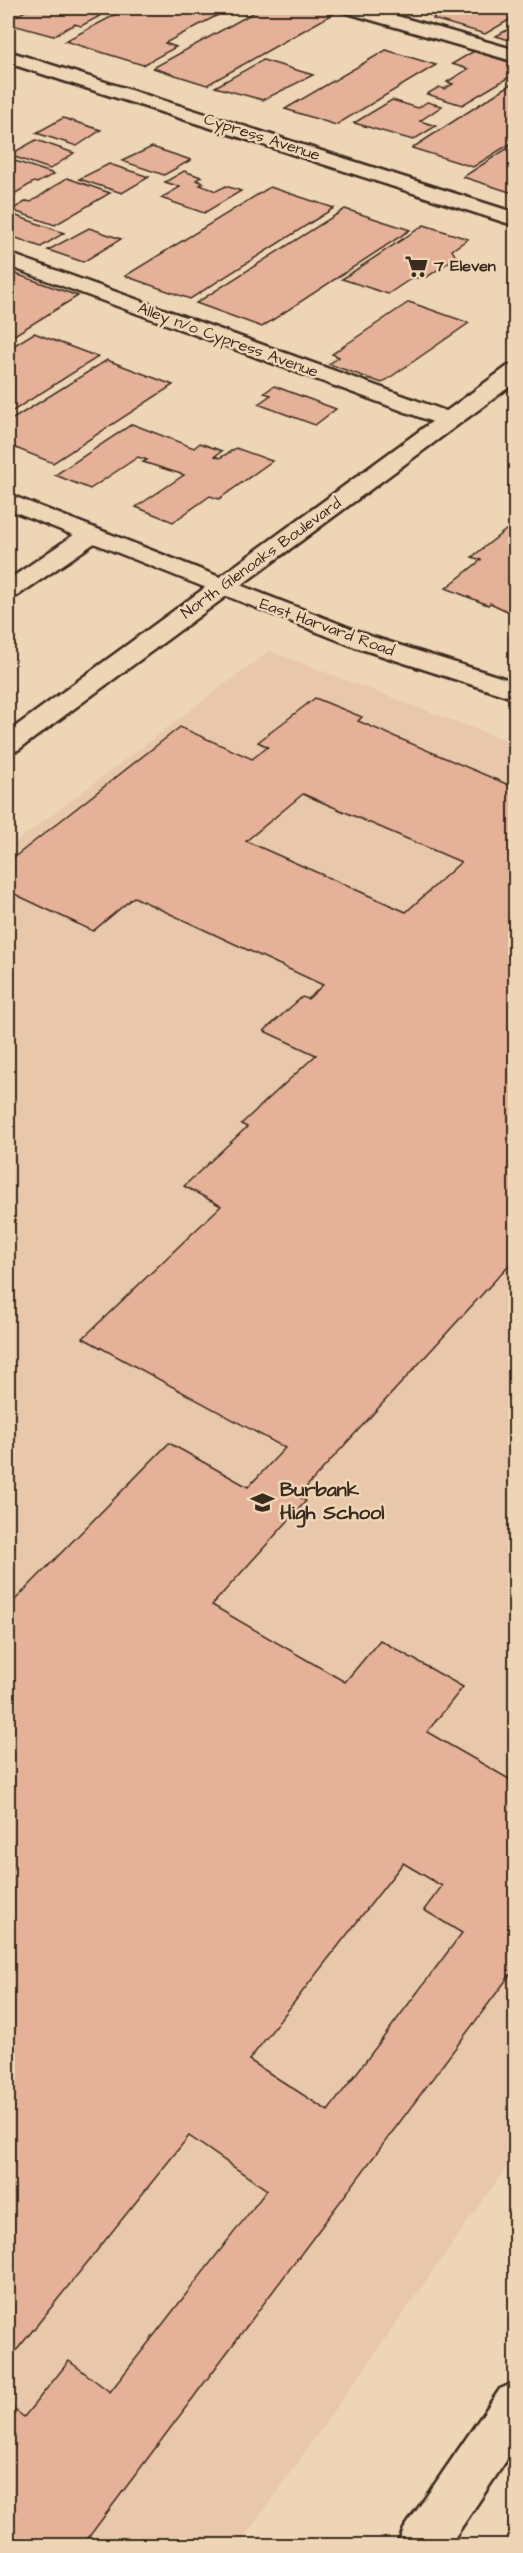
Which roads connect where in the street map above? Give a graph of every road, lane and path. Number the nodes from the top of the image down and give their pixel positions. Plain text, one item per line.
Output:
1 (351, 8) edge
2 (516, 56) edge
3 (8, 57) edge
4 (516, 220) edge
5 (8, 260) edge
6 (516, 371) edge
7 (449, 420) junction
8 (8, 501) edge
9 (90, 535) junction
10 (221, 587) junction
11 (8, 591) edge
12 (516, 691) edge
13 (8, 744) edge
14 (516, 2405) edge
15 (421, 2546) edge

1 - 2 street
3 - 4 street, Cypress Avenue
5 - 7 street, Alley n/o Cypress Avenue
6 - 7 street, North Glenoaks Boulevard
7 - 10 street, North Glenoaks Boulevard
8 - 9 street, East Harvard Road
9 - 10 street, East Harvard Road
9 - 11 street
10 - 12 street, East Harvard Road
10 - 13 street, North Glenoaks Boulevard
14 - 15 street

